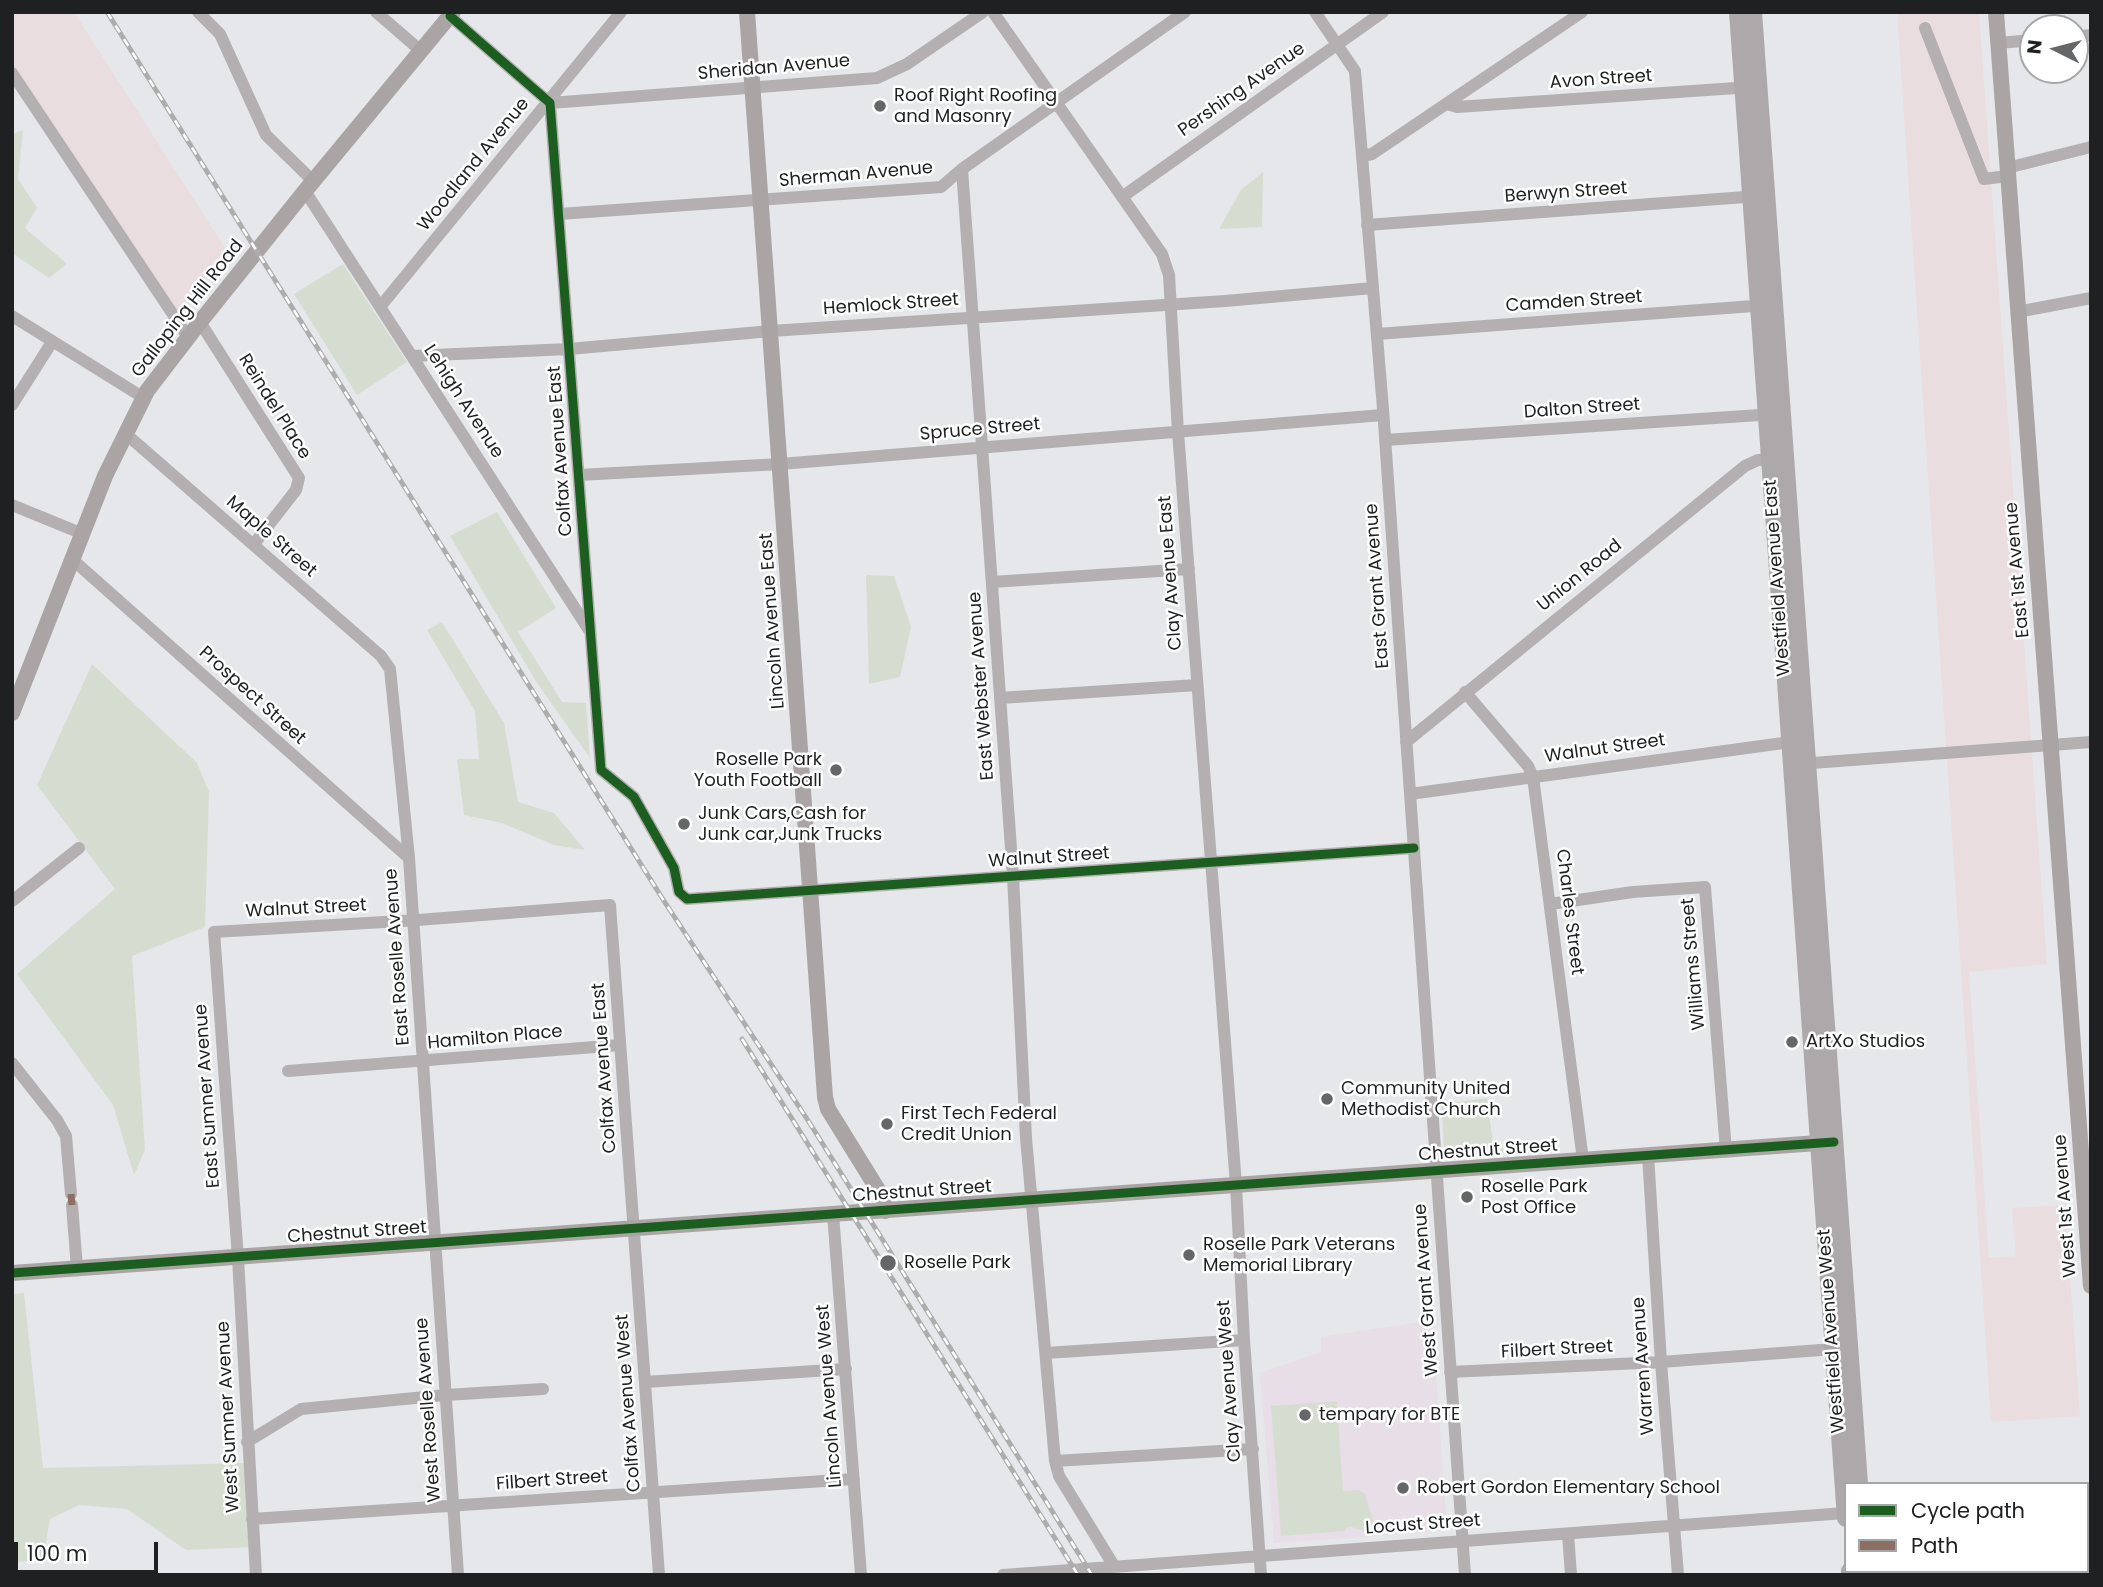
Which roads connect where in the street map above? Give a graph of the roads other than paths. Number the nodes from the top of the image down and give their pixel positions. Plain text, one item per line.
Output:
1 (198, 12) edge
2 (376, 12) edge
3 (621, 12) edge
4 (747, 12) edge
5 (983, 12) edge
6 (993, 12) edge
7 (1185, 12) edge
8 (1315, 12) edge
9 (1383, 12) edge
10 (1582, 12) edge
11 (1738, 12) edge
12 (1753, 12) edge
13 (1996, 12) edge
14 (452, 14) edge
15 (1925, 28) dead end
16 (2019, 41) edge
17 (1998, 43) junction
18 (1337, 44) junction
19 (421, 51) junction
20 (12, 73) edge
21 (1751, 87) junction
22 (753, 88) junction
23 (549, 102) junction
24 (1056, 103) junction
25 (1447, 104) junction
26 (2091, 146) edge
27 (1362, 156) junction
28 (962, 169) junction
29 (2007, 172) junction
30 (309, 186) junction
31 (1759, 196) junction
32 (1122, 197) junction
33 (761, 201) junction
34 (559, 214) junction
35 (1367, 225) junction
36 (1373, 288) junction
37 (2091, 298) edge
38 (1171, 305) junction
39 (1766, 305) junction
40 (380, 307) junction
41 (2017, 312) junction
42 (12, 316) edge
43 (973, 318) junction
44 (200, 322) junction
45 (771, 331) junction
46 (1377, 334) junction
47 (188, 337) junction
48 (52, 342) junction
49 (569, 349) junction
50 (412, 356) junction
51 (144, 398) junction
52 (12, 405) edge
53 (1774, 414) junction
54 (1383, 415) junction
55 (1178, 432) junction
56 (126, 434) junction
57 (1385, 440) junction
58 (982, 448) junction
59 (1777, 459) junction
60 (780, 464) junction
61 (579, 475) junction
62 (12, 505) edge
63 (83, 534) junction
64 (254, 544) junction
65 (73, 560) junction
66 (1189, 569) junction
67 (992, 582) junction
68 (591, 633) junction
69 (390, 669) joint
70 (1197, 685) junction
71 (1465, 692) junction
72 (1000, 698) junction
73 (13, 707) edge
74 (1798, 741) junction
75 (1406, 742) junction
76 (2091, 742) edge
77 (2052, 744) junction
78 (1800, 764) junction
79 (1533, 777) junction
80 (1410, 793) junction
81 (79, 848) dead end
82 (1414, 848) junction
83 (409, 858) junction
84 (1211, 862) junction
85 (1013, 876) junction
86 (811, 890) junction
87 (687, 899) joint
88 (12, 901) edge
89 (1550, 904) junction
90 (610, 905) joint
91 (411, 920) junction
92 (214, 932) joint
93 (620, 1045) junction
94 (423, 1062) junction
95 (12, 1063) edge
96 (288, 1071) dead end
97 (2085, 1123) edge
98 (1827, 1142) junction
99 (1726, 1150) junction
100 (1648, 1155) junction
101 (1583, 1160) junction
102 (1436, 1171) junction
103 (1236, 1185) junction
104 (1032, 1200) junction
105 (885, 1211) junction
106 (834, 1214) junction
107 (635, 1229) junction
108 (436, 1243) junction
109 (238, 1258) junction
110 (77, 1268) junction
111 (12, 1273) edge
112 (2091, 1286) edge
113 (1244, 1340) junction
114 (1834, 1349) junction
115 (1046, 1353) junction
116 (1661, 1362) junction
117 (846, 1369) junction
118 (1450, 1373) junction
119 (645, 1382) junction
120 (543, 1389) dead end
121 (446, 1395) junction
122 (247, 1442) junction
123 (1253, 1449) junction
124 (1055, 1461) junction
125 (854, 1479) junction
126 (1859, 1482) edge
127 (1844, 1486) edge
128 (653, 1492) junction
129 (453, 1506) junction
130 (1844, 1513) edge
131 (252, 1519) junction
132 (1674, 1526) junction
133 (1568, 1534) junction
134 (1462, 1541) junction
135 (1259, 1556) junction
136 (1114, 1566) junction
137 (1060, 1573) edge
138 (256, 1575) edge
139 (458, 1575) edge
140 (659, 1575) edge
141 (861, 1575) edge
142 (1003, 1575) edge
143 (1261, 1575) edge
144 (1465, 1575) edge
145 (1571, 1575) edge
146 (1678, 1575) edge

1 - 30 street, Lehigh Avenue
2 - 19 street
3 - 23 street, Woodland Avenue
4 - 22 street, Lincoln Avenue East
5 - 22 street, Sheridan Avenue
6 - 24 street, Clay Avenue East
7 - 24 street, Sherman Avenue
8 - 18 street, East Grant Avenue
9 - 18 street, Pershing Avenue
10 - 25 street
11 - 21 main road, Westfield Avenue East
12 - 21 main road, Westfield Avenue East
13 - 17 street, East 1st Avenue
14 - 19 street, Galloping Hill Road
14 - 23 street
15 - 29 street
16 - 17 street
17 - 29 street, East 1st Avenue
18 - 27 street, East Grant Avenue
18 - 32 street, Pershing Avenue
19 - 30 street, Galloping Hill Road
20 - 47 street
21 - 25 street, Avon Street
21 - 31 main road, Westfield Avenue East
22 - 23 street, Sheridan Avenue
22 - 33 street, Lincoln Avenue East
23 - 34 street, Colfax Avenue East
23 - 40 street, Woodland Avenue
24 - 28 street, Sherman Avenue
24 - 32 street, Clay Avenue East
25 - 27 street
26 - 29 street
27 - 35 street, East Grant Avenue
28 - 33 street, Sherman Avenue
28 - 43 street, East Webster Avenue
29 - 41 street, East 1st Avenue
30 - 40 street, Lehigh Avenue
30 - 44 street, Galloping Hill Road
31 - 35 street, Berwyn Street
31 - 39 main road, Westfield Avenue East
32 - 38 street, Clay Avenue East
33 - 34 street, Sherman Avenue
33 - 45 street, Lincoln Avenue East
34 - 49 street, Colfax Avenue East
35 - 36 street, East Grant Avenue
36 - 38 street, Hemlock Street
36 - 46 street, East Grant Avenue
37 - 41 street
38 - 43 street, Hemlock Street
38 - 55 street, Clay Avenue East
39 - 46 street, Camden Street
39 - 53 main road, Westfield Avenue East
40 - 50 street, Lehigh Avenue
41 - 77 street, East 1st Avenue
42 - 48 street
43 - 45 street, Hemlock Street
43 - 58 street, East Webster Avenue
44 - 47 street, Galloping Hill Road
44 - 64 street, Reindel Place
45 - 49 street, Hemlock Street
45 - 60 street, Lincoln Avenue East
46 - 54 street, East Grant Avenue
47 - 51 street, Galloping Hill Road
48 - 51 street
48 - 52 street
49 - 50 street, Hemlock Street
49 - 61 street, Colfax Avenue East
50 - 68 street, Lehigh Avenue
51 - 56 street, Galloping Hill Road
53 - 57 street, Dalton Street
53 - 59 main road, Westfield Avenue East
54 - 55 street, Spruce Street
54 - 57 street, East Grant Avenue
55 - 58 street, Spruce Street
55 - 66 street, Clay Avenue East
56 - 63 street, Galloping Hill Road
56 - 64 street, Maple Street
57 - 75 street, East Grant Avenue
58 - 60 street, Spruce Street
58 - 67 street, East Webster Avenue
59 - 71 street, Union Road
59 - 74 main road, Westfield Avenue East
60 - 61 street, Spruce Street
60 - 86 street, Lincoln Avenue East
61 - 68 street, Colfax Avenue East
62 - 63 street
63 - 65 street, Galloping Hill Road
64 - 69 street, Maple Street
65 - 73 street, Galloping Hill Road
65 - 83 street, Prospect Street
66 - 67 street
66 - 70 street, Clay Avenue East
67 - 72 street, East Webster Avenue
68 - 87 street, Colfax Avenue East
69 - 83 street, East Roselle Avenue
70 - 72 street
70 - 84 street, Clay Avenue East
71 - 75 street, Union Road
71 - 79 street, Charles Street
72 - 85 street, East Webster Avenue
74 - 78 main road, Westfield Avenue East
74 - 79 street, Walnut Street
75 - 80 street, East Grant Avenue
76 - 77 street
77 - 78 street
77 - 97 street, East 1st Avenue
78 - 98 main road, Westfield Avenue East
79 - 80 street, Walnut Street
79 - 89 street, Charles Street
80 - 82 street, East Grant Avenue
81 - 88 street
82 - 84 street, Walnut Street
82 - 102 street, East Grant Avenue
83 - 91 street, East Roselle Avenue
84 - 85 street, Walnut Street
84 - 103 street, Clay Avenue East
85 - 86 street, Walnut Street
85 - 104 street, East Webster Avenue
86 - 87 street, Walnut Street
86 - 105 street, Lincoln Avenue East
89 - 99 street, Williams Street
89 - 101 street, Charles Street
90 - 91 street, Walnut Street
90 - 93 street, Colfax Avenue East
91 - 92 street, Walnut Street
91 - 94 street, East Roselle Avenue
92 - 109 street, East Sumner Avenue
93 - 94 street, Hamilton Place
93 - 107 street, Colfax Avenue East
94 - 96 street, Hamilton Place
94 - 108 street, East Roselle Avenue
95 - 110 street
97 - 112 street, West 1st Avenue
98 - 99 street, Chestnut Street
98 - 114 main road, Westfield Avenue West
98 - 126 main road, Westfield Avenue West
99 - 100 street, Chestnut Street
100 - 101 street, Chestnut Street
100 - 116 street, Warren Avenue
101 - 102 street, Chestnut Street
102 - 103 street, Chestnut Street
102 - 118 street, West Grant Avenue
103 - 104 street, Chestnut Street
103 - 113 street, Clay Avenue West
104 - 105 street, Chestnut Street
104 - 115 street, East Webster Avenue
105 - 106 street, Chestnut Street
106 - 107 street, Chestnut Street
106 - 117 street, Lincoln Avenue West
107 - 108 street, Chestnut Street
107 - 119 street, Colfax Avenue West
108 - 109 street, Chestnut Street
108 - 121 street, West Roselle Avenue
109 - 110 street, Chestnut Street
109 - 122 street, West Sumner Avenue
110 - 111 street, Chestnut Street
113 - 115 street
113 - 123 street, Clay Avenue West
114 - 116 street, Filbert Street
114 - 127 main road, Westfield Avenue West
115 - 124 street, East Webster Avenue
116 - 118 street, Filbert Street
116 - 132 street, Warren Avenue
117 - 119 street
117 - 125 street, Lincoln Avenue West
118 - 134 street, West Grant Avenue
119 - 128 street, Colfax Avenue West
120 - 121 street
121 - 122 street
121 - 129 street, West Roselle Avenue
122 - 131 street, West Sumner Avenue
123 - 124 street
123 - 135 street, Clay Avenue West
124 - 136 street, East Webster Avenue
125 - 128 street, Filbert Street
125 - 141 street, Lincoln Avenue West
128 - 129 street, Filbert Street
128 - 140 street, Colfax Avenue West
129 - 131 street, Filbert Street
129 - 139 street, West Roselle Avenue
130 - 132 street, Locust Street
131 - 138 street, West Sumner Avenue
132 - 133 street, Locust Street
132 - 146 street, Warren Avenue
133 - 134 street, Locust Street
133 - 145 street
134 - 135 street, Locust Street
134 - 144 street, West Grant Avenue
135 - 136 street, Locust Street
135 - 143 street, Clay Avenue West
136 - 137 street, Locust Street
137 - 142 street, Locust Street

